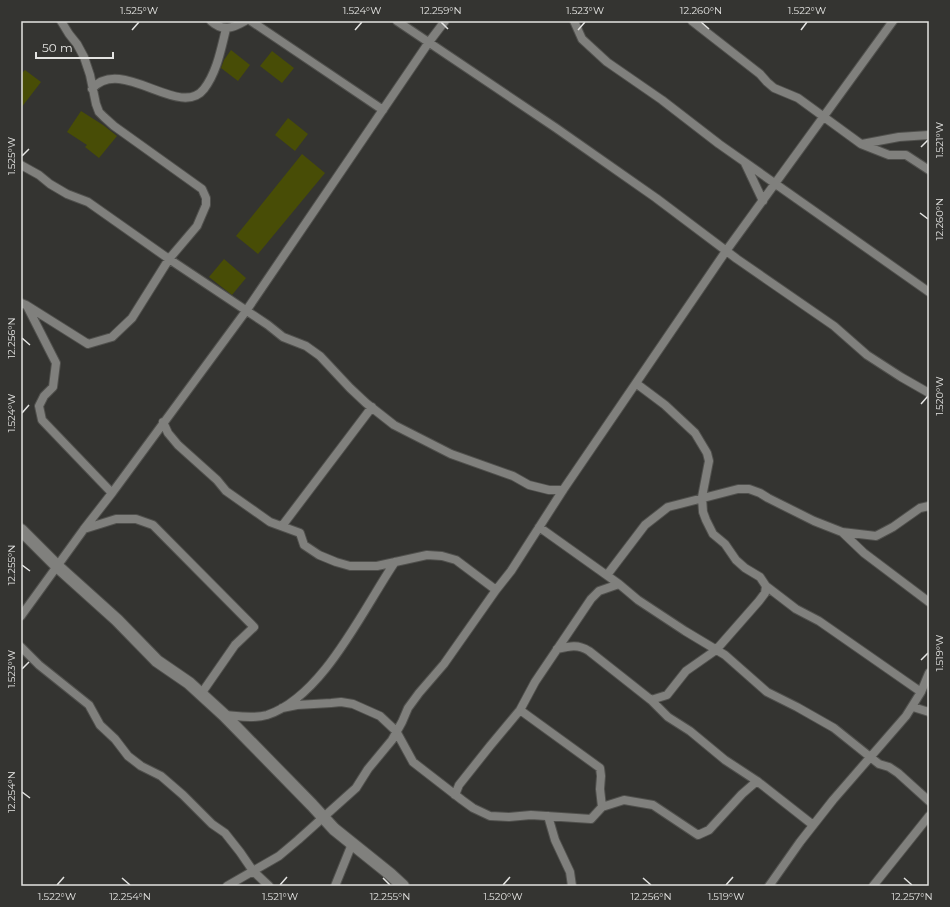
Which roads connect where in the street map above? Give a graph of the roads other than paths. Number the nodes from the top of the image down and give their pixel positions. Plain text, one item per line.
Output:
1 (61, 21) edge
2 (211, 21) edge
3 (245, 21) edge
4 (252, 21) edge
5 (398, 21) edge
6 (445, 21) edge
7 (574, 21) edge
8 (692, 21) edge
9 (893, 21) edge
10 (226, 29) junction
11 (429, 42) junction
12 (92, 89) junction
13 (383, 110) junction
14 (824, 116) junction
15 (929, 135) edge
16 (861, 144) junction
17 (745, 162) junction
18 (21, 165) edge
19 (929, 170) edge
20 (775, 184) junction
21 (763, 201) junction
22 (726, 251) junction
23 (169, 259) junction
24 (929, 292) edge
25 (24, 304) edge
26 (246, 310) junction
27 (637, 384) junction
28 (929, 393) edge
29 (372, 407) junction
30 (163, 422) junction
31 (564, 490) junction
32 (112, 492) junction
33 (702, 498) junction
34 (929, 506) edge
35 (282, 526) junction
36 (539, 527) junction
37 (84, 529) junction
38 (21, 530) edge
39 (842, 532) junction
40 (395, 562) junction
41 (57, 566) junction
42 (607, 575) junction
43 (619, 584) junction
44 (766, 586) junction
45 (496, 590) junction
46 (929, 602) edge
47 (21, 616) edge
48 (21, 647) edge
49 (557, 649) junction
50 (716, 650) junction
51 (929, 673) edge
52 (921, 692) junction
53 (201, 694) junction
54 (650, 700) junction
55 (913, 707) junction
56 (282, 708) junction
57 (520, 710) junction
58 (929, 712) edge
59 (224, 715) junction
60 (396, 730) junction
61 (870, 757) junction
62 (757, 781) junction
63 (455, 795) junction
64 (929, 801) edge
65 (602, 807) junction
66 (548, 816) junction
67 (929, 816) edge
68 (323, 818) junction
69 (813, 825) junction
70 (352, 844) junction
71 (253, 871) junction
72 (227, 886) edge
73 (269, 886) edge
74 (335, 886) edge
75 (403, 886) edge
76 (572, 886) edge
77 (769, 886) edge
78 (873, 886) edge

1 - 12 street
2 - 10 street
3 - 10 street
4 - 13 street
5 - 11 street
6 - 11 street
7 - 17 street
8 - 14 street
9 - 14 street
10 - 12 street
11 - 13 street
11 - 22 street
12 - 23 street
13 - 26 street
14 - 16 street
14 - 20 street
15 - 16 street
16 - 19 street
17 - 20 street
17 - 21 street
18 - 23 street
20 - 21 street
20 - 24 street
21 - 22 street
22 - 27 street
22 - 28 street
23 - 25 street
23 - 26 street
25 - 32 street
26 - 29 street
26 - 30 street
27 - 31 street
27 - 33 street
29 - 31 street
29 - 35 street
30 - 32 street
30 - 35 street
31 - 36 street
32 - 37 street
33 - 39 street
33 - 42 street
33 - 44 street
34 - 39 street
35 - 40 street
36 - 42 street
36 - 45 street
37 - 41 street
37 - 53 street
38 - 41 street
39 - 46 street
40 - 45 street
40 - 56 street
41 - 47 street
41 - 53 street
42 - 43 street
43 - 49 street
43 - 50 street
44 - 50 street
44 - 52 street
45 - 60 street
48 - 71 street
49 - 54 street
49 - 57 street
50 - 54 street
50 - 61 street
51 - 52 street
52 - 55 street
53 - 59 street
54 - 62 street
55 - 58 street
55 - 61 street
56 - 59 street
56 - 60 street
57 - 63 street
57 - 65 street
59 - 68 street
60 - 63 street
60 - 68 street
61 - 64 street
61 - 69 street
62 - 65 street
62 - 69 street
63 - 66 street
65 - 66 street
66 - 76 street
67 - 78 street
68 - 70 street
68 - 71 street
69 - 77 street
70 - 74 street
70 - 75 street
71 - 72 street
71 - 73 street

